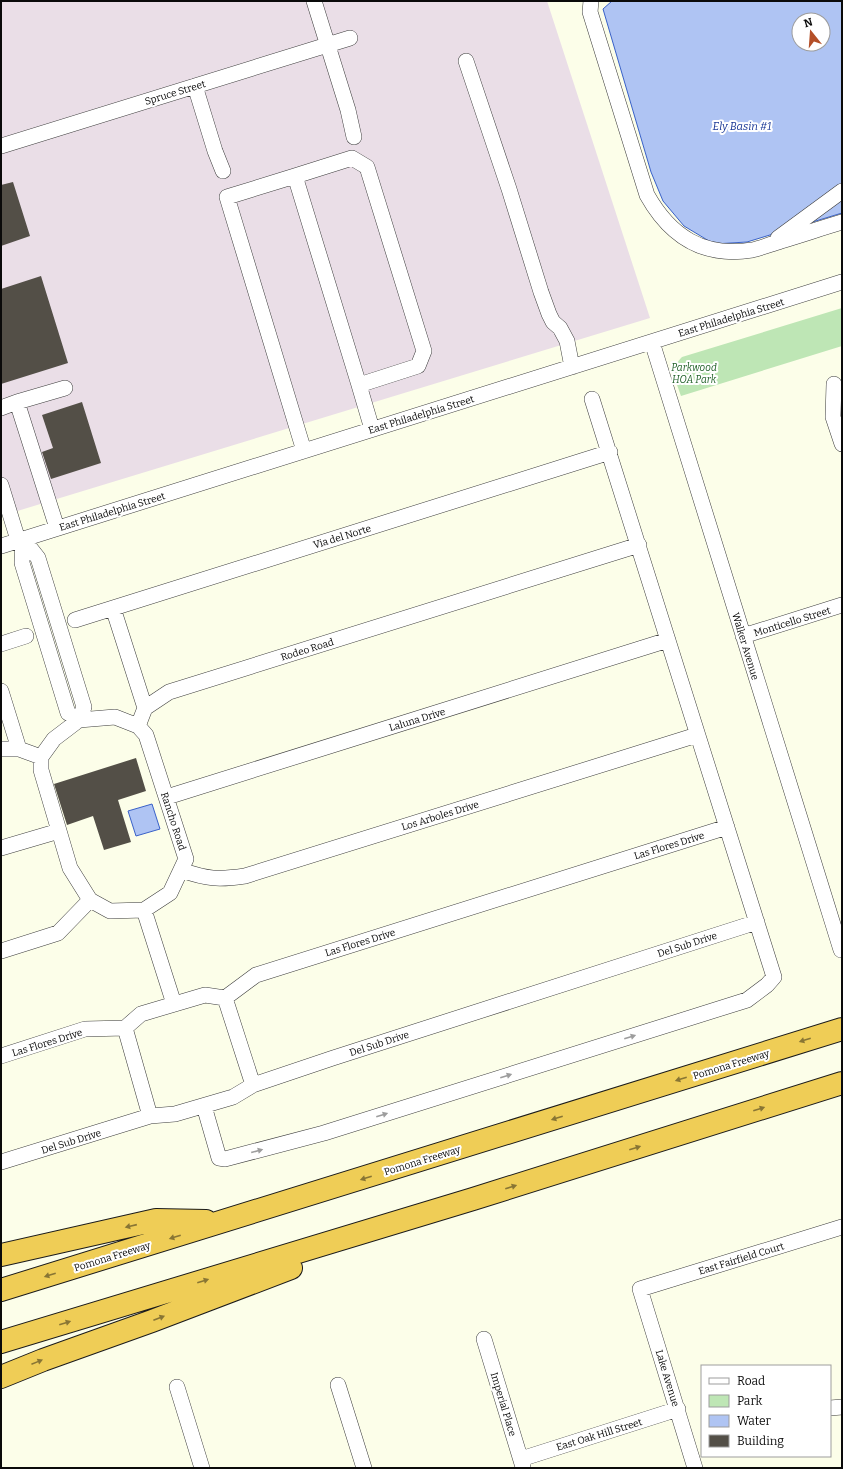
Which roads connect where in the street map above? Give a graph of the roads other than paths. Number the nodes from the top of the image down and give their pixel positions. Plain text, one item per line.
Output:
1 (314, 1) edge
2 (591, 1) edge
3 (350, 38) dead end
4 (326, 45) junction
5 (466, 61) dead end
6 (195, 86) junction
7 (354, 137) dead end
8 (1, 146) edge
9 (224, 171) dead end
10 (295, 176) junction
11 (842, 191) edge
12 (842, 222) edge
13 (768, 245) junction
14 (842, 282) edge
15 (652, 342) junction
16 (572, 367) junction
17 (834, 384) dead end
18 (359, 385) junction
19 (64, 388) dead end
20 (592, 399) dead end
21 (17, 402) junction
22 (1, 408) edge
23 (372, 429) junction
24 (842, 444) edge
25 (304, 451) junction
26 (610, 452) junction
27 (1, 485) edge
28 (57, 528) junction
29 (21, 540) junction
30 (639, 545) junction
31 (1, 546) edge
32 (842, 606) edge
33 (113, 608) junction
34 (75, 620) dead end
35 (26, 636) dead end
36 (743, 636) junction
37 (668, 640) junction
38 (1, 644) edge
39 (1, 691) edge
40 (145, 708) junction
41 (79, 720) junction
42 (138, 726) junction
43 (697, 735) junction
44 (1, 749) edge
45 (19, 749) junction
46 (41, 757) junction
47 (166, 797) junction
48 (727, 827) junction
49 (59, 831) junction
50 (1, 848) edge
51 (181, 870) junction
52 (90, 900) junction
53 (144, 910) junction
54 (757, 922) junction
55 (841, 950) edge
56 (1, 951) edge
57 (225, 998) junction
58 (174, 1004) junction
59 (124, 1028) junction
60 (842, 1029) edge
61 (1, 1056) edge
62 (842, 1083) edge
63 (253, 1085) junction
64 (204, 1106) junction
65 (150, 1116) junction
66 (1, 1162) edge
67 (473, 1199) junction
68 (225, 1221) junction
69 (842, 1228) edge
70 (1, 1255) edge
71 (640, 1289) joint
72 (1, 1290) edge
73 (484, 1339) dead end
74 (1, 1342) edge
75 (1, 1377) edge
76 (338, 1385) dead end
77 (177, 1387) dead end
78 (842, 1407) edge
79 (831, 1408) edge
80 (678, 1410) junction
81 (522, 1463) edge
82 (202, 1468) edge
83 (364, 1468) edge
84 (695, 1468) edge

1 - 4 street
2 - 13 street
3 - 4 street, Spruce Street
4 - 6 street, Spruce Street
4 - 7 street
5 - 16 street
6 - 8 street, Spruce Street
6 - 9 street
10 - 18 street
10 - 18 street
10 - 25 street
11 - 13 street
12 - 13 street
14 - 15 street, East Philadelphia Street
15 - 16 street, East Philadelphia Street
15 - 36 street, Walker Avenue
16 - 23 street, East Philadelphia Street
17 - 24 street
18 - 23 street
19 - 21 street
20 - 26 street
21 - 22 street
21 - 28 street
23 - 25 street, East Philadelphia Street
25 - 28 street, East Philadelphia Street
26 - 30 street
26 - 33 street, Via del Norte
27 - 29 street
28 - 29 street, East Philadelphia Street
29 - 31 street, East Philadelphia Street
29 - 41 street
30 - 37 street
30 - 40 street, Rodeo Road
32 - 36 street, Monticello Street
33 - 34 street, Via del Norte
33 - 40 street
35 - 38 street
36 - 55 street, Walker Avenue
37 - 43 street
37 - 47 street, Laluna Drive
39 - 45 street
40 - 42 street
41 - 42 street
41 - 46 street
42 - 47 street, Rancho Road
43 - 48 street
43 - 51 street, Los Arboles Drive
44 - 45 street
45 - 46 street
46 - 49 street
47 - 51 street, Rancho Road
48 - 54 street
48 - 57 street, Las Flores Drive
49 - 50 street
49 - 52 street
51 - 53 street, Rancho Road
52 - 53 street
52 - 56 street
53 - 58 street
54 - 63 street, Del Sub Drive
64 -> 54 street
57 - 58 street
57 - 63 street
58 - 59 street
59 - 61 street, Las Flores Drive
59 - 65 street
60 -> 68 highway, Pomona Freeway
67 -> 62 highway
63 - 64 street, Del Sub Drive
64 - 65 street, Del Sub Drive
65 - 66 street, Del Sub Drive
74 -> 67 highway
75 -> 67 highway
68 -> 70 highway
68 -> 72 highway, Pomona Freeway
69 - 71 street, East Fairfield Court
71 - 80 street, Lake Avenue
73 - 81 street, Imperial Place
76 - 83 street
77 - 82 street
78 - 79 street
80 - 81 street, East Oak Hill Street
80 - 84 street, Lake Avenue

